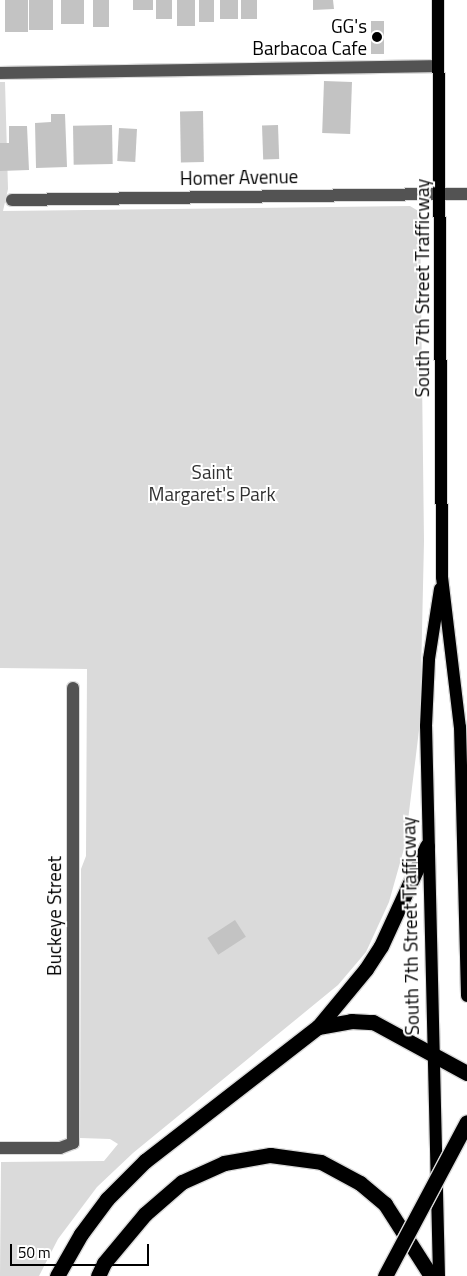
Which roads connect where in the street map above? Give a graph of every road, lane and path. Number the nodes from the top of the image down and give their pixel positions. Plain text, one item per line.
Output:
1 (438, 0) edge
2 (438, 66) junction
3 (0, 73) edge
4 (441, 193) junction
5 (467, 194) edge
6 (12, 200) dead end
7 (442, 576) junction
8 (73, 688) dead end
9 (427, 846) junction
10 (467, 996) edge
11 (318, 1027) junction
12 (431, 1052) junction
13 (467, 1073) edge
14 (467, 1122) edge
15 (0, 1148) edge
16 (57, 1276) edge
17 (98, 1276) edge
18 (385, 1276) edge
19 (431, 1276) edge
20 (439, 1276) edge

1 - 2 main road, South 7th Street Trafficway
2 - 3 street
2 - 4 main road, South 7th Street Trafficway
4 - 5 street, Homer Avenue
4 - 6 street, Homer Avenue
4 - 7 main road, South 7th Street Trafficway
7 - 9 main road, South 7th Street Trafficway
7 - 10 main road, South 7th Street Trafficway
8 - 15 street, Buckeye Street
9 - 11 highway
9 - 12 main road, South 7th Street Trafficway
11 - 12 highway
11 - 16 highway
12 - 13 highway
12 - 20 main road, South 7th Street Trafficway
14 - 18 highway, bridge
17 - 19 highway

